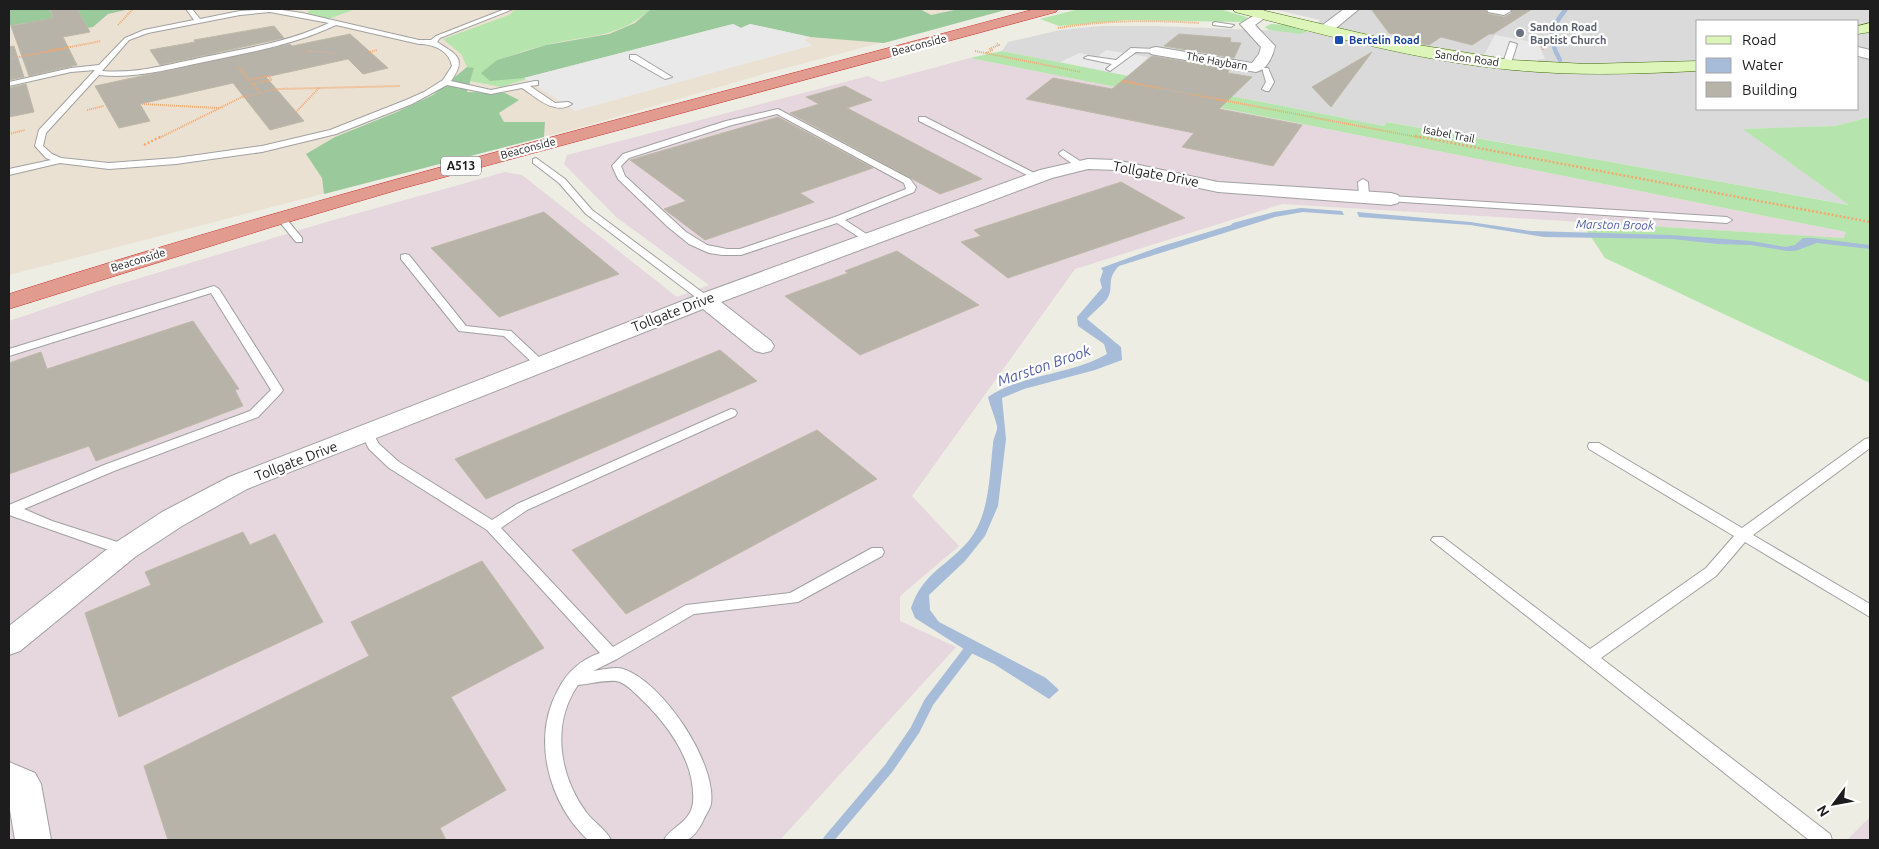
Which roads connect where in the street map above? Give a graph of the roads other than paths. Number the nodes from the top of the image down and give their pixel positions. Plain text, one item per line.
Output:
1 (189, 9) edge
2 (510, 9) edge
3 (1051, 9) edge
4 (1240, 9) edge
5 (1352, 9) edge
6 (1263, 14) junction
7 (198, 20) junction
8 (335, 24) junction
9 (1215, 24) road end
10 (1231, 25) dead end
11 (1325, 30) junction
12 (433, 42) junction
13 (1513, 44) dead end
14 (1156, 51) joint
15 (633, 57) dead end
16 (1088, 58) dead end
17 (1118, 63) junction
18 (1507, 63) junction
19 (1696, 66) edge
20 (1110, 69) dead end
21 (97, 70) junction
22 (1266, 70) junction
23 (668, 77) dead end
24 (446, 82) junction
25 (535, 83) dead end
26 (9, 84) edge
27 (524, 86) junction
28 (1266, 89) dead end
29 (551, 94) dead end
30 (540, 96) junction
31 (568, 104) dead end
32 (922, 119) dead end
33 (60, 160) junction
34 (536, 161) dead end
35 (9, 172) edge
36 (1038, 177) junction
37 (1391, 199) joint
38 (281, 218) junction
39 (838, 219) junction
40 (1726, 220) dead end
41 (868, 239) junction
42 (299, 240) dead end
43 (405, 257) dead end
44 (706, 300) junction
45 (9, 302) edge
46 (763, 346) dead end
47 (9, 353) edge
48 (540, 364) junction
49 (731, 413) dead end
50 (367, 432) junction
51 (1870, 442) edge
52 (1594, 446) dead end
53 (10, 509) edge
54 (492, 527) junction
55 (1743, 535) junction
56 (1438, 540) dead end
57 (125, 550) junction
58 (877, 552) dead end
59 (1870, 611) edge
60 (9, 643) edge
61 (611, 655) junction
62 (1589, 658) junction
63 (574, 679) junction
64 (9, 777) edge
65 (33, 840) edge
66 (602, 840) edge
67 (673, 840) edge
68 (1823, 840) edge

1 - 7 lane
2 - 12 lane
3 - 38 highway, Beaconside / A513
4 - 6 main road, Sandon Road
5 - 11 street
6 - 11 main road, Sandon Road
6 - 22 street, The Haybarn
7 - 8 lane
7 - 21 lane
8 - 12 lane
8 - 21 lane
9 - 10 lane
11 - 18 main road, Sandon Road
12 - 24 lane
13 - 18 lane
14 - 17 lane
14 - 22 street, The Haybarn
15 - 23 lane
16 - 17 lane
17 - 20 lane
18 - 19 main road, Sandon Road
21 - 26 lane
21 - 33 lane
22 - 28 lane
24 - 27 lane
24 - 33 lane
25 - 27 lane
27 - 30 lane
29 - 30 lane
30 - 31 lane
32 - 36 lane
33 - 35 lane
34 - 44 lane
36 - 37 street, Tollgate Drive
36 - 41 street, Tollgate Drive
37 - 40 lane
38 - 42 lane
38 - 45 highway, Beaconside / A513
39 - 39 lane
39 - 41 lane
41 - 44 street, Tollgate Drive
43 - 48 lane
44 - 46 street
44 - 48 street, Tollgate Drive
47 - 53 lane
48 - 50 street, Tollgate Drive
49 - 54 lane
50 - 54 lane
50 - 57 street, Tollgate Drive
51 - 55 lane
52 - 55 lane
53 - 57 lane
54 - 61 lane
55 - 59 lane
55 - 62 lane
56 - 62 lane
57 - 60 street, Tollgate Drive
58 - 61 lane
61 - 63 lane
62 - 68 lane
63 - 66 lane
63 - 67 lane
64 - 65 street

